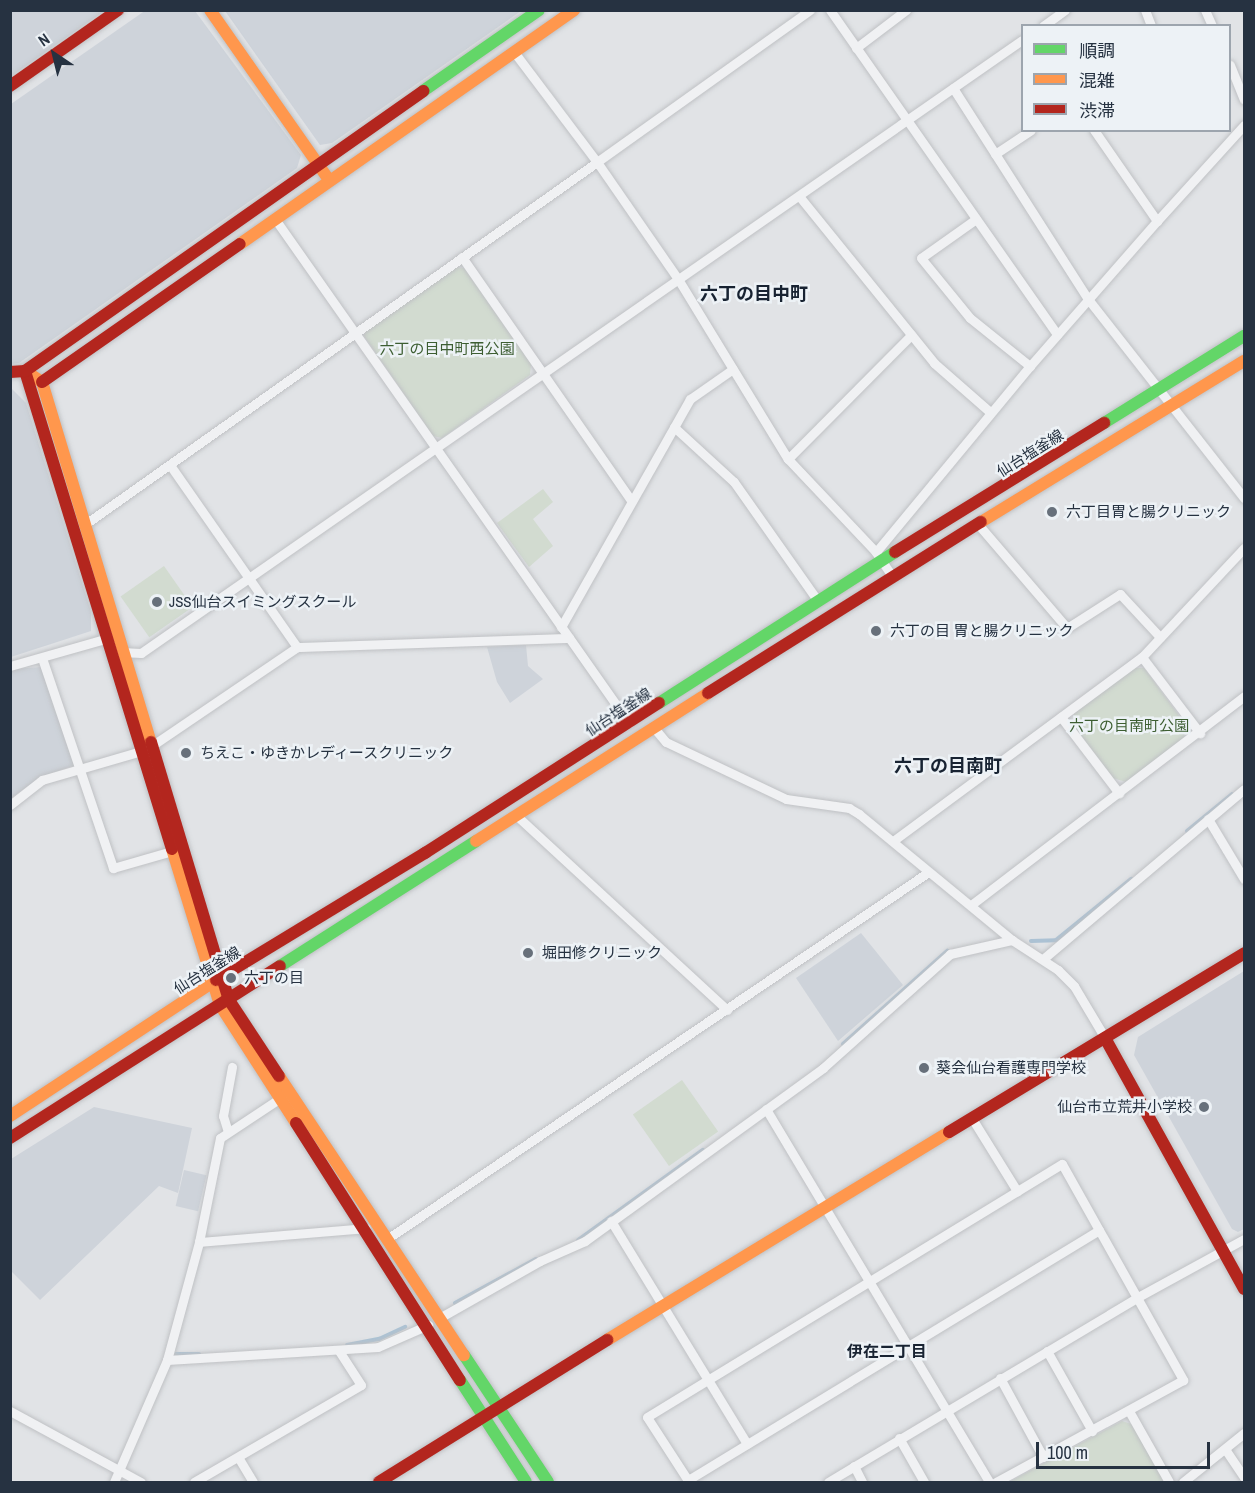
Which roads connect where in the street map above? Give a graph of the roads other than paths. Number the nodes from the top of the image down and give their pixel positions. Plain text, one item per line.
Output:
1 (118, 10) edge
2 (210, 10) edge
3 (539, 10) edge
4 (574, 10) edge
5 (810, 10) edge
6 (830, 10) edge
7 (906, 10) edge
8 (1065, 10) edge
9 (1205, 10) edge
10 (1046, 24) edge
11 (1211, 24) edge
12 (1021, 41) edge
13 (856, 48) junction
14 (514, 52) junction
15 (1231, 67) edge
16 (10, 86) edge
17 (953, 88) junction
18 (1245, 99) edge
19 (906, 121) junction
20 (1245, 125) edge
21 (1028, 132) edge
22 (1095, 132) edge
23 (995, 154) junction
24 (597, 162) junction
25 (318, 165) junction
26 (329, 180) junction
27 (799, 195) junction
28 (275, 219) junction
29 (976, 219) junction
30 (1157, 221) junction
31 (462, 257) junction
32 (678, 279) junction
33 (1088, 299) junction
34 (353, 334) junction
35 (1057, 334) junction
36 (911, 335) junction
37 (1245, 336) edge
38 (1245, 361) edge
39 (1030, 366) junction
40 (733, 369) junction
41 (25, 371) junction
42 (10, 372) edge
43 (542, 374) junction
44 (42, 382) junction
45 (1161, 388) junction
46 (1172, 406) junction
47 (990, 412) junction
48 (674, 427) junction
49 (435, 448) junction
50 (788, 459) junction
51 (170, 465) junction
52 (1245, 498) edge
53 (631, 500) junction
54 (977, 523) junction
55 (84, 525) junction
56 (1245, 548) edge
57 (879, 556) junction
58 (892, 576) junction
59 (249, 578) junction
60 (818, 601) junction
61 (561, 627) junction
62 (1160, 637) junction
63 (569, 638) junction
64 (105, 639) junction
65 (297, 647) junction
66 (121, 652) junction
67 (1142, 657) junction
68 (42, 658) junction
69 (10, 666) edge
70 (1245, 696) edge
71 (1061, 717) junction
72 (629, 723) junction
73 (655, 729) junction
74 (1200, 733) junction
75 (145, 749) junction
76 (78, 772) junction
77 (1245, 789) edge
78 (1119, 793) junction
79 (10, 804) edge
80 (517, 816) junction
81 (1208, 819) junction
82 (893, 841) junction
83 (172, 851) junction
84 (927, 873) junction
85 (1245, 879) edge
86 (971, 904) junction
87 (1012, 940) junction
88 (1245, 953) edge
89 (1043, 959) junction
90 (215, 981) junction
91 (224, 1002) junction
92 (727, 1010) junction
93 (1105, 1038) junction
94 (232, 1067) dead end
95 (279, 1100) junction
96 (766, 1109) junction
97 (10, 1116) edge
98 (973, 1120) junction
99 (228, 1132) junction
100 (10, 1138) edge
101 (1017, 1191) junction
102 (827, 1206) junction
103 (611, 1221) junction
104 (365, 1228) junction
105 (1099, 1230) junction
106 (387, 1239) junction
107 (1245, 1239) edge
108 (199, 1242) junction
109 (1224, 1250) junction
110 (871, 1280) junction
111 (1245, 1289) edge
112 (1138, 1297) junction
113 (663, 1305) junction
114 (441, 1317) junction
115 (428, 1325) junction
116 (910, 1345) junction
117 (339, 1351) junction
118 (1047, 1351) junction
119 (167, 1360) junction
120 (1000, 1378) junction
121 (708, 1380) junction
122 (501, 1407) junction
123 (948, 1408) junction
124 (10, 1410) edge
125 (1129, 1411) junction
126 (485, 1418) junction
127 (1092, 1431) junction
128 (1245, 1433) edge
129 (899, 1438) junction
130 (747, 1444) junction
131 (1225, 1449) junction
132 (238, 1457) junction
133 (1043, 1457) junction
134 (854, 1466) junction
135 (117, 1470) junction
136 (1245, 1477) edge
137 (688, 1481) edge
138 (114, 1482) edge
139 (141, 1482) edge
140 (194, 1482) edge
141 (254, 1482) edge
142 (379, 1482) edge
143 (526, 1482) edge
144 (548, 1482) edge
145 (828, 1482) edge
146 (862, 1482) edge
147 (924, 1482) edge
148 (989, 1482) edge
149 (996, 1482) edge
150 (1169, 1482) edge
151 (1183, 1482) edge

1 - 16 street
2 - 25 street
3 - 25 street
4 - 14 street
5 - 24 street
6 - 13 street
7 - 13 street
8 - 10 street
9 - 11 street
12 - 17 street
13 - 19 street
14 - 24 street
14 - 26 street
15 - 18 street
17 - 19 street
17 - 23 street
19 - 27 street
19 - 29 street
20 - 30 street
21 - 23 street
22 - 30 street
23 - 33 street
24 - 31 street
24 - 32 street
25 - 26 street
25 - 41 street
26 - 28 street
27 - 32 street
27 - 36 street
28 - 34 street
28 - 44 street
29 - 35 street
29 - 39 street
30 - 33 street
31 - 34 street
31 - 43 street
32 - 40 street
32 - 43 street
33 - 35 street
33 - 45 street
34 - 49 street
34 - 51 street
35 - 39 street
36 - 47 street
36 - 50 street
37 - 45 street, 仙台塩釜線
38 - 46 street
39 - 47 street
40 - 48 street
40 - 50 street
41 - 42 street
41 - 44 street
41 - 64 street
43 - 49 street
43 - 53 street
44 - 55 street
45 - 46 street
45 - 57 street, 仙台塩釜線
46 - 52 street
46 - 54 street
47 - 57 street
48 - 53 street
48 - 60 street
49 - 59 street
49 - 61 street
50 - 57 street
51 - 55 street
51 - 59 street
53 - 61 street
54 - 58 street
54 - 62 street
55 - 66 street
56 - 62 street
57 - 58 street
57 - 60 street, 仙台塩釜線
58 - 73 street
59 - 65 street
59 - 66 street
60 - 72 street, 仙台塩釜線
61 - 63 street
62 - 67 street
63 - 65 street
63 - 72 street
64 - 66 street
64 - 68 street
64 - 75 street
65 - 75 street
66 - 75 street
67 - 71 street
67 - 74 street
68 - 69 street
68 - 76 street
70 - 74 street
71 - 78 street
71 - 82 street
72 - 90 street, 仙台塩釜線
73 - 80 street
73 - 82 street
74 - 78 street
75 - 76 street
75 - 83 street
75 - 90 street
76 - 79 street
76 - 83 street
77 - 81 street
78 - 86 street
80 - 91 street
80 - 92 street
81 - 85 street
81 - 89 street
82 - 84 street
83 - 90 street
84 - 86 street
84 - 92 street
86 - 87 street
87 - 89 street
87 - 96 street
88 - 93 street
89 - 93 street
90 - 91 street
90 - 97 street, 仙台塩釜線
91 - 95 street
91 - 100 street
91 - 106 street
92 - 106 street
93 - 98 street
93 - 109 street
94 - 99 street
95 - 99 street
95 - 104 street
96 - 102 street
96 - 103 street
98 - 101 street
98 - 102 street
99 - 108 street
101 - 105 street
101 - 110 street
102 - 110 street
102 - 113 street
103 - 113 street
103 - 114 street
104 - 108 street
104 - 115 street
105 - 112 street
105 - 116 street
106 - 114 street
107 - 109 street
108 - 119 street
109 - 111 street
109 - 112 street
110 - 116 street
110 - 121 street
112 - 118 street
112 - 125 street
113 - 121 street
113 - 122 street
114 - 122 street
115 - 117 street
115 - 126 street
116 - 123 street
116 - 130 street
117 - 119 street
117 - 132 street
118 - 120 street
118 - 127 street
119 - 135 street
120 - 123 street
120 - 133 street
121 - 130 street
121 - 137 street
122 - 126 street
122 - 144 street
123 - 129 street
123 - 148 street
124 - 135 street
125 - 127 street
125 - 150 street
126 - 142 street
126 - 143 street
127 - 133 street
128 - 131 street
129 - 134 street
129 - 147 street
130 - 137 street
131 - 136 street
131 - 151 street
132 - 140 street
132 - 141 street
133 - 149 street
134 - 145 street
134 - 146 street
135 - 138 street
135 - 139 street

